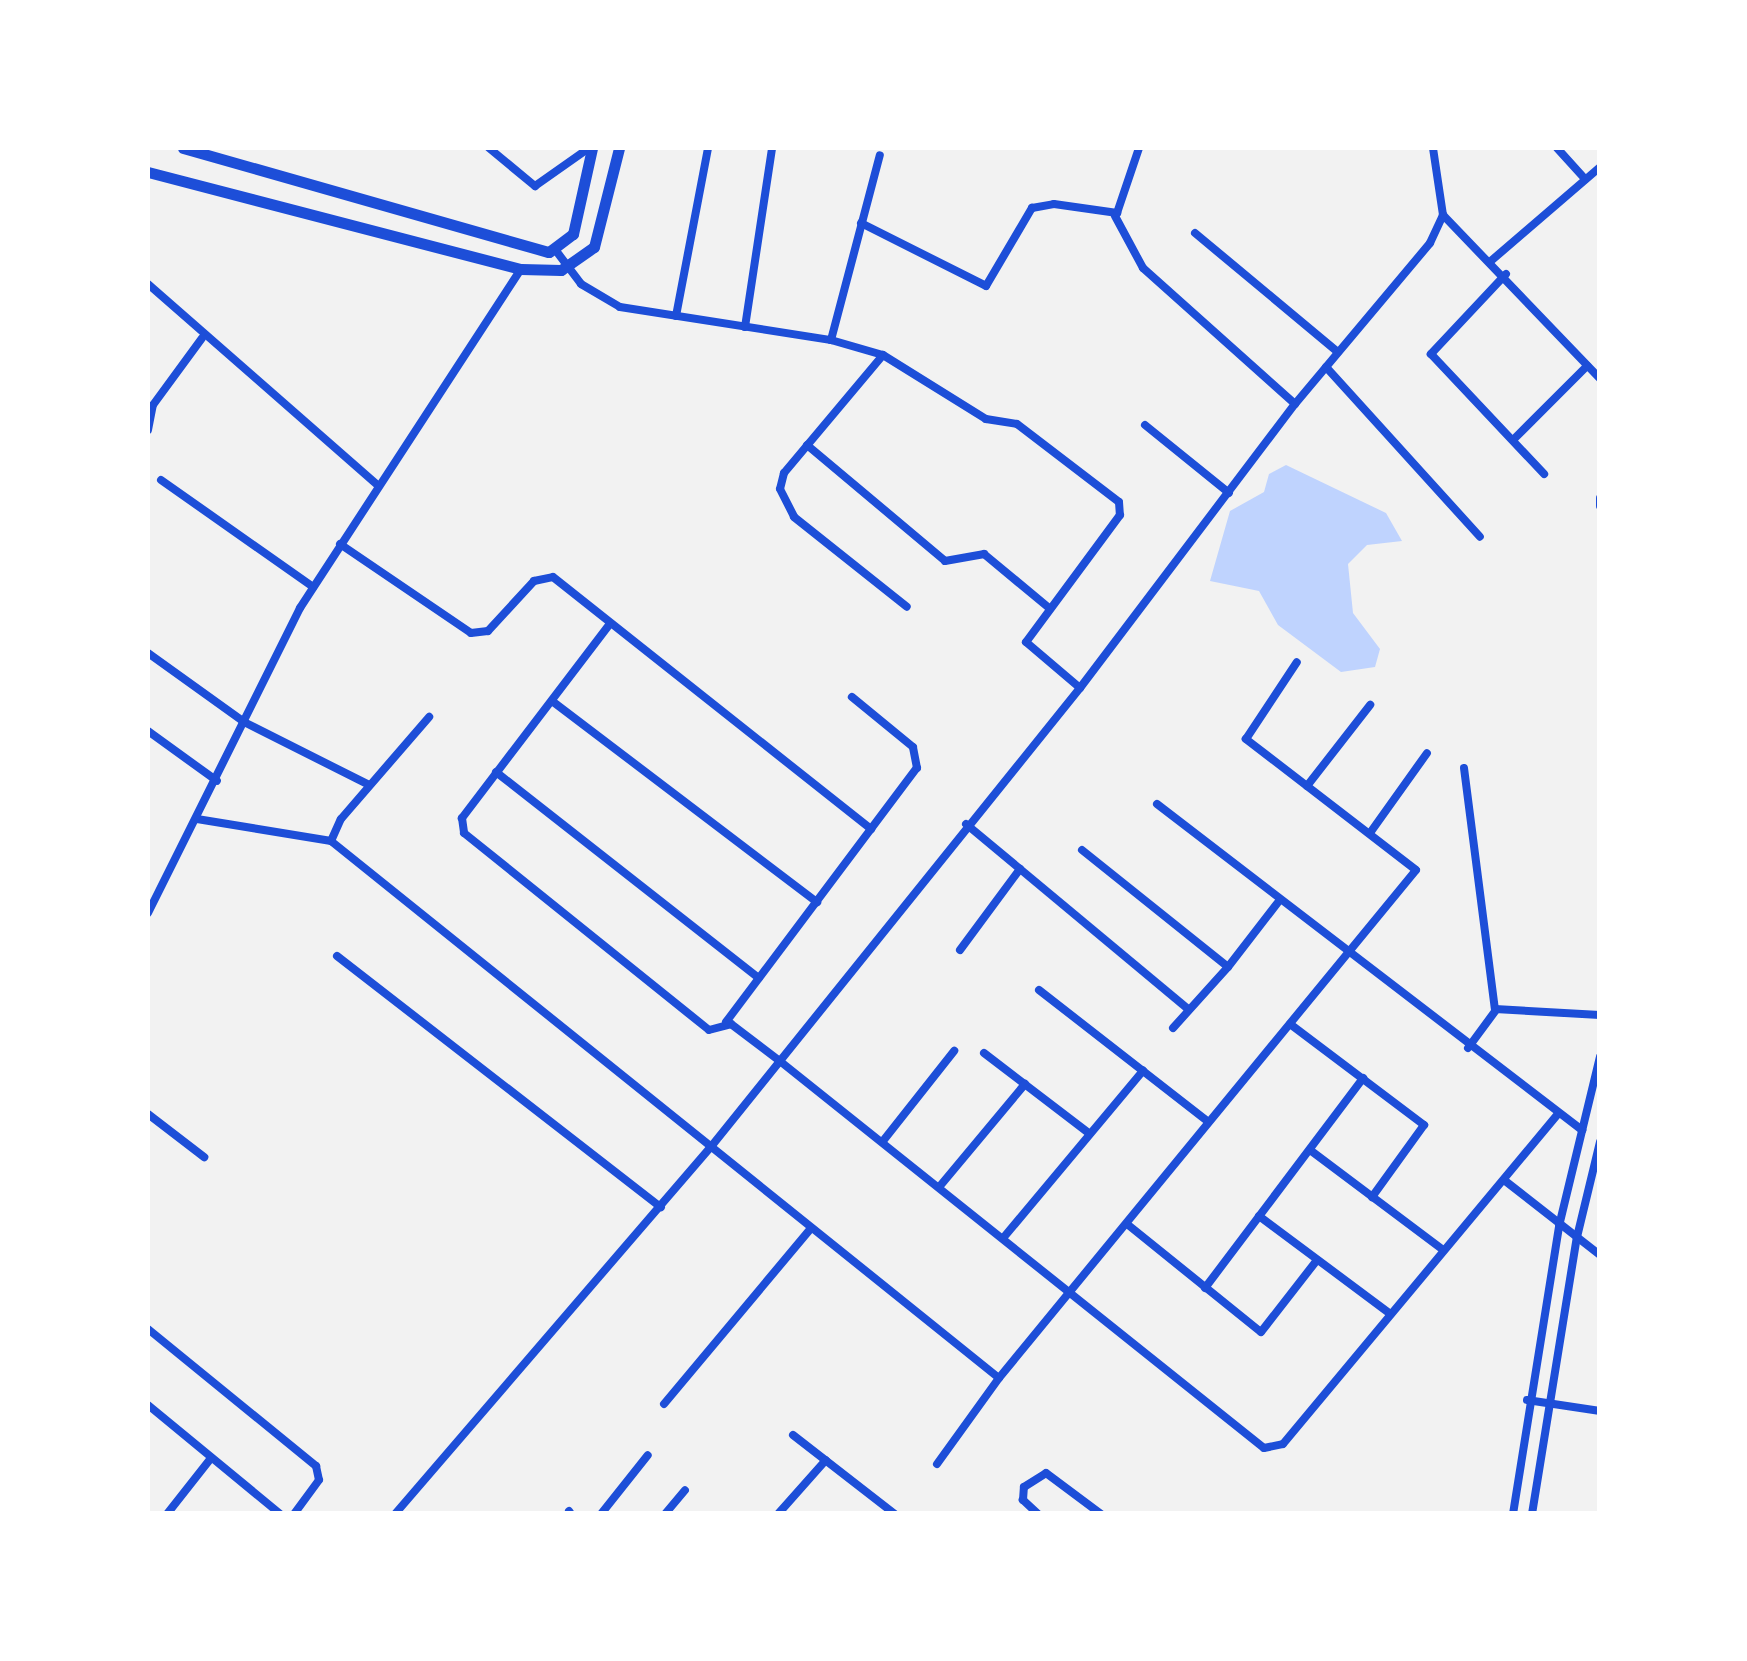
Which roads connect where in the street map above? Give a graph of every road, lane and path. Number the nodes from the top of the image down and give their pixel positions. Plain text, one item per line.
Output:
1 (183, 148) edge
2 (490, 148) edge
3 (590, 148) edge
4 (619, 148) edge
5 (708, 148) edge
6 (772, 148) edge
7 (1140, 148) edge
8 (1433, 148) edge
9 (1558, 148) edge
10 (880, 155) dead end
11 (1600, 167) edge
12 (148, 172) edge
13 (1585, 179) junction
14 (1443, 215) junction
15 (1115, 216) junction
16 (861, 223) junction
17 (1196, 233) dead end
18 (557, 252) junction
19 (1492, 260) junction
20 (569, 267) junction
21 (520, 268) junction
22 (1506, 274) junction
23 (148, 284) edge
24 (676, 316) junction
25 (745, 327) junction
26 (202, 338) junction
27 (832, 340) junction
28 (1338, 352) junction
29 (883, 355) junction
30 (1587, 366) junction
31 (1326, 367) junction
32 (1600, 379) edge
33 (1294, 404) junction
34 (1146, 425) dead end
35 (148, 430) edge
36 (1513, 440) junction
37 (808, 446) junction
38 (1544, 474) dead end
39 (162, 480) dead end
40 (378, 486) junction
41 (1229, 493) junction
42 (1480, 537) dead end
43 (340, 544) junction
44 (312, 587) junction
45 (907, 606) dead end
46 (1049, 608) junction
47 (609, 625) junction
48 (148, 653) edge
49 (1297, 662) dead end
50 (1080, 688) junction
51 (852, 697) dead end
52 (552, 701) junction
53 (1370, 705) dead end
54 (429, 717) dead end
55 (244, 722) junction
56 (148, 731) edge
57 (1427, 754) dead end
58 (1464, 768) dead end
59 (496, 772) junction
60 (216, 781) junction
61 (370, 785) junction
62 (1307, 786) junction
63 (1157, 804) dead end
64 (197, 819) junction
65 (966, 824) junction
66 (871, 829) junction
67 (1370, 833) junction
68 (331, 841) junction
69 (1082, 850) dead end
70 (1020, 869) junction
71 (1280, 901) junction
72 (817, 902) junction
73 (148, 912) edge
74 (960, 950) dead end
75 (337, 956) dead end
76 (1349, 956) junction
77 (1228, 966) junction
78 (760, 978) junction
79 (1039, 990) dead end
80 (1189, 1010) junction
81 (1496, 1010) junction
82 (1600, 1015) edge
83 (726, 1022) junction
84 (1290, 1024) junction
85 (1172, 1028) dead end
86 (1468, 1048) junction
87 (954, 1051) dead end
88 (984, 1054) dead end
89 (1600, 1057) edge
90 (780, 1062) junction
91 (1143, 1070) junction
92 (1364, 1078) junction
93 (1024, 1084) junction
94 (148, 1114) edge
95 (1557, 1114) junction
96 (1207, 1120) junction
97 (1582, 1130) junction
98 (1090, 1134) junction
99 (883, 1141) junction
100 (1600, 1142) edge
101 (710, 1148) junction
102 (1310, 1150) junction
103 (204, 1157) dead end
104 (1504, 1180) junction
105 (940, 1186) junction
106 (1372, 1197) junction
107 (661, 1206) junction
108 (1259, 1216) junction
109 (1128, 1224) junction
110 (1559, 1226) junction
111 (811, 1228) junction
112 (1004, 1237) junction
113 (1577, 1237) junction
114 (1443, 1250) junction
115 (1600, 1254) edge
116 (1316, 1260) junction
117 (1205, 1288) junction
118 (1070, 1293) junction
119 (1388, 1312) junction
120 (148, 1329) edge
121 (999, 1378) junction
122 (1527, 1400) junction
123 (1548, 1402) junction
124 (664, 1404) dead end
125 (148, 1405) edge
126 (1600, 1412) edge
127 (793, 1435) dead end
128 (648, 1454) dead end
129 (210, 1458) junction
130 (826, 1460) junction
131 (937, 1464) dead end
132 (685, 1490) dead end
133 (167, 1514) edge
134 (280, 1514) edge
135 (294, 1514) edge
136 (394, 1514) edge
137 (600, 1514) edge
138 (665, 1514) edge
139 (778, 1514) edge
140 (895, 1514) edge
141 (1038, 1514) edge
142 (1101, 1514) edge
143 (1514, 1514) edge
144 (1532, 1514) edge

1 - 18 main road
2 - 3 street
3 - 18 main road
4 - 20 main road
5 - 24 street
6 - 25 street
7 - 15 street
8 - 14 street
9 - 13 street
10 - 16 street
11 - 13 street
12 - 21 main road
13 - 19 street
14 - 19 street
14 - 28 street
15 - 16 street
15 - 33 street
16 - 27 street
17 - 28 street
18 - 20 street
19 - 22 street
20 - 21 main road
20 - 24 street
21 - 40 street
22 - 30 street
22 - 36 street
23 - 26 street
24 - 25 street
25 - 27 street
26 - 35 street
26 - 40 street
27 - 29 street
28 - 31 street
29 - 37 street
29 - 46 street
30 - 32 street
30 - 36 street
31 - 33 street
31 - 42 street
33 - 41 street
34 - 41 street
36 - 38 street
37 - 45 street
37 - 46 street
39 - 44 street
40 - 43 street
41 - 50 street
43 - 44 street
43 - 47 street
44 - 55 street
46 - 50 street
47 - 52 street
47 - 66 street
48 - 55 street
49 - 62 street
50 - 65 street
51 - 66 street
52 - 59 street
52 - 72 street
53 - 62 street
54 - 61 street
55 - 60 street
55 - 61 street
56 - 60 street
57 - 67 street
58 - 81 street
59 - 78 street
59 - 83 street
60 - 64 street
61 - 68 street
62 - 67 street
63 - 71 street
64 - 68 street
64 - 73 street
65 - 70 street
65 - 90 street
66 - 72 street
67 - 76 street
68 - 101 street
69 - 77 street
70 - 74 street
70 - 80 street
71 - 76 street
71 - 77 street
72 - 78 street
75 - 107 street
76 - 84 street
76 - 86 street
77 - 80 street
78 - 83 street
79 - 91 street
80 - 85 street
81 - 82 street
81 - 86 street
83 - 90 street
84 - 92 street
84 - 96 street
86 - 95 street
87 - 99 street
88 - 93 street
89 - 97 street
90 - 99 street
90 - 101 street
91 - 96 street
91 - 98 street
92 - 102 street
92 - 106 street
93 - 98 street
93 - 105 street
94 - 103 street
95 - 97 street
95 - 104 street
96 - 109 street
97 - 110 street
98 - 112 street
99 - 105 street
100 - 113 street
101 - 107 street
101 - 111 street
102 - 106 street
102 - 108 street
104 - 110 street
104 - 114 street
105 - 112 street
106 - 114 street
107 - 136 street
108 - 116 street
108 - 117 street
109 - 117 street
109 - 118 street
110 - 113 street
110 - 122 street
111 - 121 street
111 - 124 street
112 - 118 street
113 - 115 street
113 - 123 street
114 - 119 street
116 - 117 street
116 - 119 street
118 - 119 street
118 - 121 street
120 - 135 street
121 - 131 street
122 - 123 street
122 - 143 street
123 - 126 street
123 - 144 street
125 - 129 street
127 - 130 street
128 - 137 street
129 - 133 street
129 - 134 street
130 - 139 street
130 - 140 street
132 - 138 street
141 - 142 street

